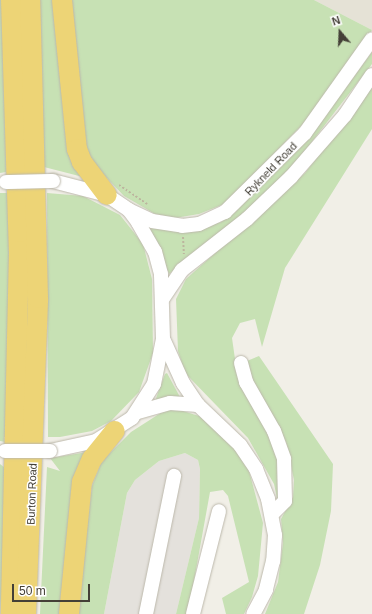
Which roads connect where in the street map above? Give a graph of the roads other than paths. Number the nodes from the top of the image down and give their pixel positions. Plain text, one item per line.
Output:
1 (11, 0) edge
2 (30, 0) edge
3 (62, 0) edge
4 (372, 39) edge
5 (372, 75) edge
6 (3, 182) edge
7 (112, 189) junction
8 (129, 210) junction
9 (162, 298) junction
10 (163, 339) junction
11 (241, 364) dead end
12 (198, 405) junction
13 (138, 412) junction
14 (115, 431) junction
15 (2, 450) edge
16 (174, 476) dead end
17 (219, 511) dead end
18 (272, 514) junction
19 (11, 614) edge
20 (26, 614) edge
21 (69, 614) edge
22 (146, 614) edge
23 (194, 614) edge
24 (253, 614) edge

1 - 19 highway
2 - 20 highway, Burton Road
3 - 7 highway
4 - 8 street, Rykneld Road
5 - 9 street, Rykneld Road
6 - 7 street, Rykneld Road, bridge
7 - 8 street, Rykneld Road
8 - 9 street
9 - 10 street
10 - 12 street
10 - 13 street
11 - 18 street
12 - 13 street
12 - 18 street
13 - 14 street
14 - 15 street, bridge
14 - 21 highway
16 - 22 street
17 - 23 street
18 - 24 street

